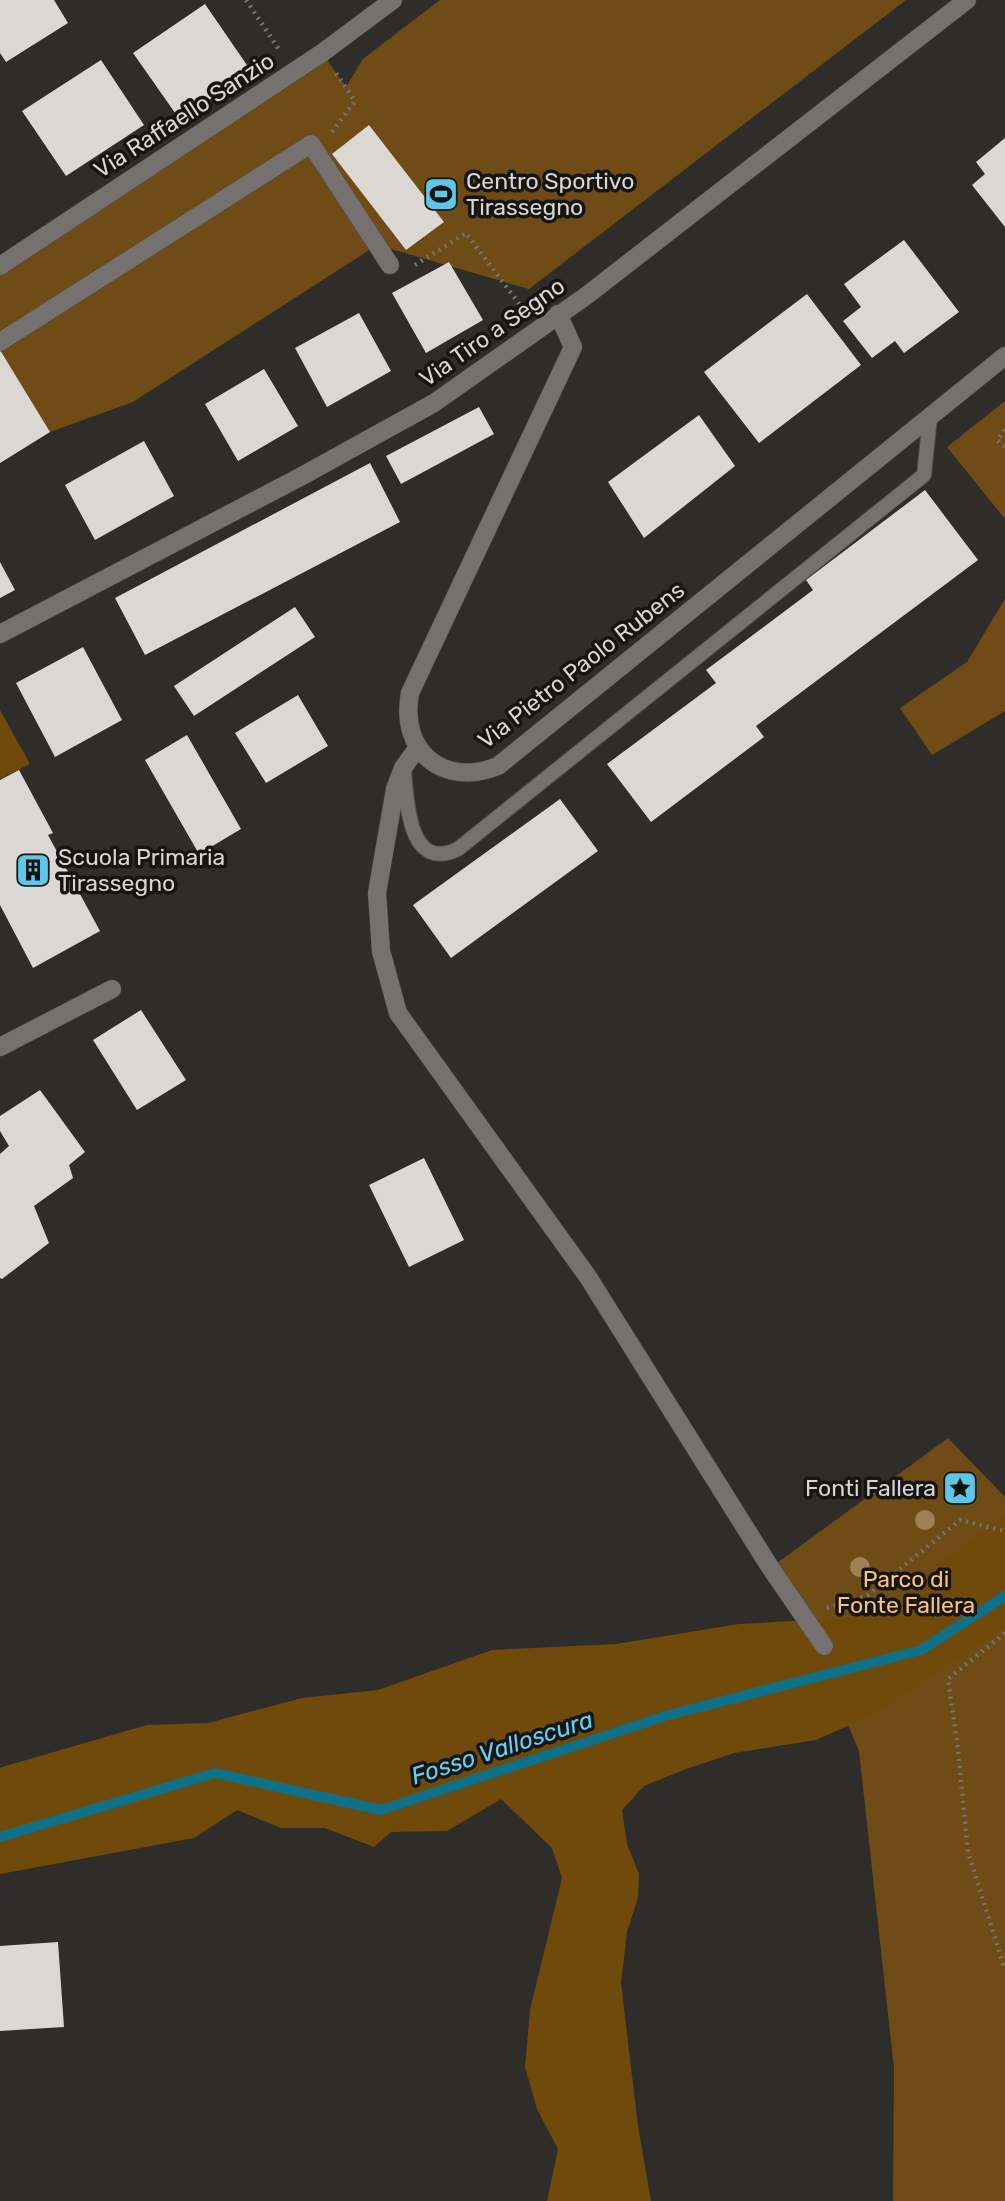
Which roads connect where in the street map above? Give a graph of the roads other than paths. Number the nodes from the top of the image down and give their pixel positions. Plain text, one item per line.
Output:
1 (393, 0) edge
2 (967, 0) edge
3 (390, 264) road end
4 (0, 266) edge
5 (558, 314) junction
6 (0, 342) edge
7 (1005, 356) edge
8 (930, 417) junction
9 (0, 634) edge
10 (418, 747) junction
11 (403, 768) junction
12 (112, 989) dead end
13 (0, 1047) edge
14 (824, 1646) dead end

1 - 4 street, Via Raffaello Sanzio
2 - 5 street, Via Tiro a Segno
3 - 6 street
5 - 9 street, Via Tiro a Segno
5 - 10 street
7 - 8 street, Via Pietro Paolo Rubens
8 - 10 street, Via Pietro Paolo Rubens
8 - 11 lane
10 - 11 street
11 - 14 street
12 - 13 street

